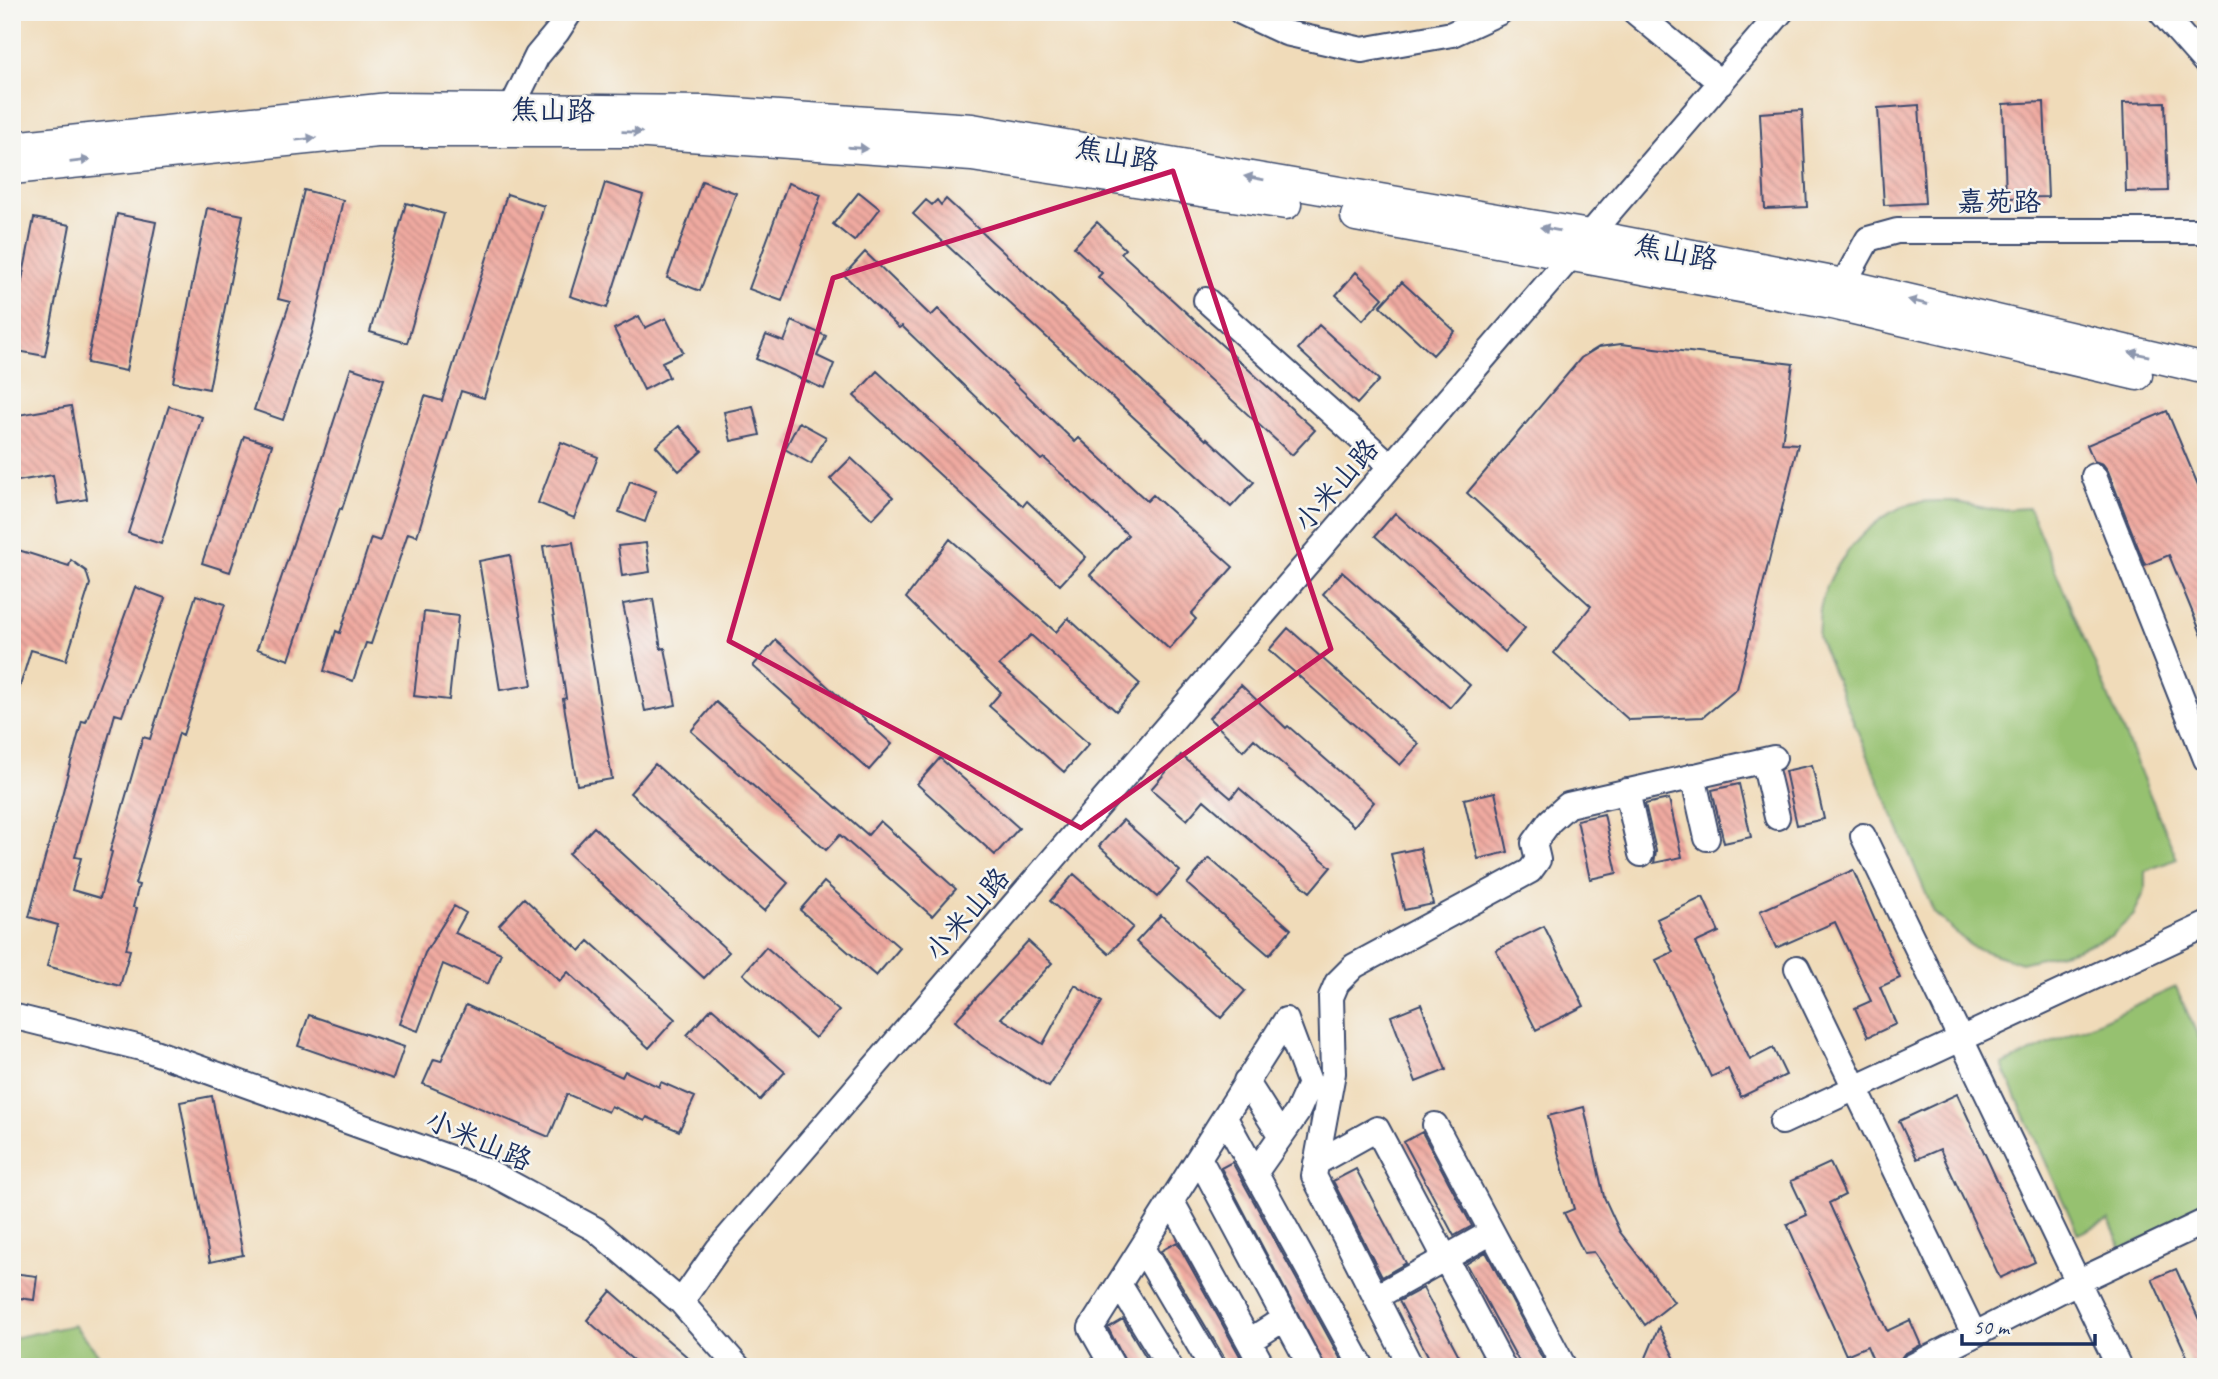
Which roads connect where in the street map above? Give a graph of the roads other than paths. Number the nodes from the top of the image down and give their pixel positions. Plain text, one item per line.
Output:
1 (569, 12) edge
2 (1241, 12) edge
3 (1500, 12) edge
4 (1635, 12) edge
5 (1782, 12) edge
6 (2161, 12) edge
7 (2206, 63) edge
8 (1721, 83) junction
9 (511, 109) junction
10 (12, 147) edge
11 (12, 169) edge
12 (2206, 231) edge
13 (1580, 246) junction
14 (1838, 294) junction
15 (1206, 300) dead end
16 (2206, 369) edge
17 (2206, 389) edge
18 (1391, 466) junction
19 (2094, 476) dead end
20 (2206, 759) edge
21 (1693, 776) junction
22 (1626, 792) junction
23 (1777, 817) dead end
24 (1863, 836) dead end
25 (1707, 838) dead end
26 (1641, 855) dead end
27 (2206, 925) edge
28 (1797, 968) dead end
29 (12, 1016) edge
30 (1961, 1038) junction
31 (1246, 1081) junction
32 (1855, 1088) junction
33 (1225, 1118) junction
34 (1782, 1122) dead end
35 (1435, 1125) dead end
36 (1281, 1136) junction
37 (1199, 1158) junction
38 (1316, 1163) junction
39 (1255, 1173) junction
40 (1172, 1202) junction
41 (2206, 1221) edge
42 (1492, 1232) junction
43 (1142, 1248) junction
44 (1445, 1258) junction
45 (2079, 1281) junction
46 (1119, 1284) junction
47 (1376, 1297) junction
48 (681, 1302) junction
49 (1285, 1318) junction
50 (1974, 1334) junction
51 (1249, 1341) junction
52 (738, 1367) edge
53 (1112, 1367) edge
54 (1170, 1367) edge
55 (1213, 1367) edge
56 (1264, 1367) edge
57 (1311, 1367) edge
58 (1362, 1367) edge
59 (1411, 1367) edge
60 (1503, 1367) edge
61 (1564, 1367) edge
62 (1911, 1367) edge
63 (2119, 1367) edge

1 - 9 street
2 - 3 street
4 - 8 street
5 - 8 street, 小米山路
6 - 7 street
8 - 13 street, 小米山路
9 - 10 main road, 焦山路
13 -> 9 main road, 焦山路
11 -> 13 main road, 焦山路
12 - 14 street, 嘉苑路
13 - 14 main road, 焦山路
13 - 18 street, 小米山路
16 -> 14 main road, 焦山路
14 - 17 main road, 焦山路
15 - 18 street
18 - 48 street, 小米山路
19 - 20 street
21 - 22 street
21 - 23 street
21 - 25 street
22 - 26 street
22 - 38 street
24 - 30 street
27 - 30 street
28 - 32 street
29 - 48 street, 小米山路
30 - 32 street
30 - 45 street
31 - 33 street
31 - 36 street
31 - 36 street
32 - 34 street
32 - 50 street
33 - 37 street
33 - 39 street
35 - 42 street
36 - 39 street
37 - 40 street
37 - 49 street
38 - 44 street
38 - 47 street
39 - 58 street
40 - 43 street
40 - 51 street
41 - 45 street
42 - 44 street
42 - 61 street
43 - 46 street
43 - 55 street
44 - 47 street
44 - 60 street
45 - 50 street
45 - 63 street
46 - 53 street
46 - 54 street
47 - 59 street
48 - 52 street
49 - 51 street
49 - 57 street
50 - 62 street
51 - 56 street

